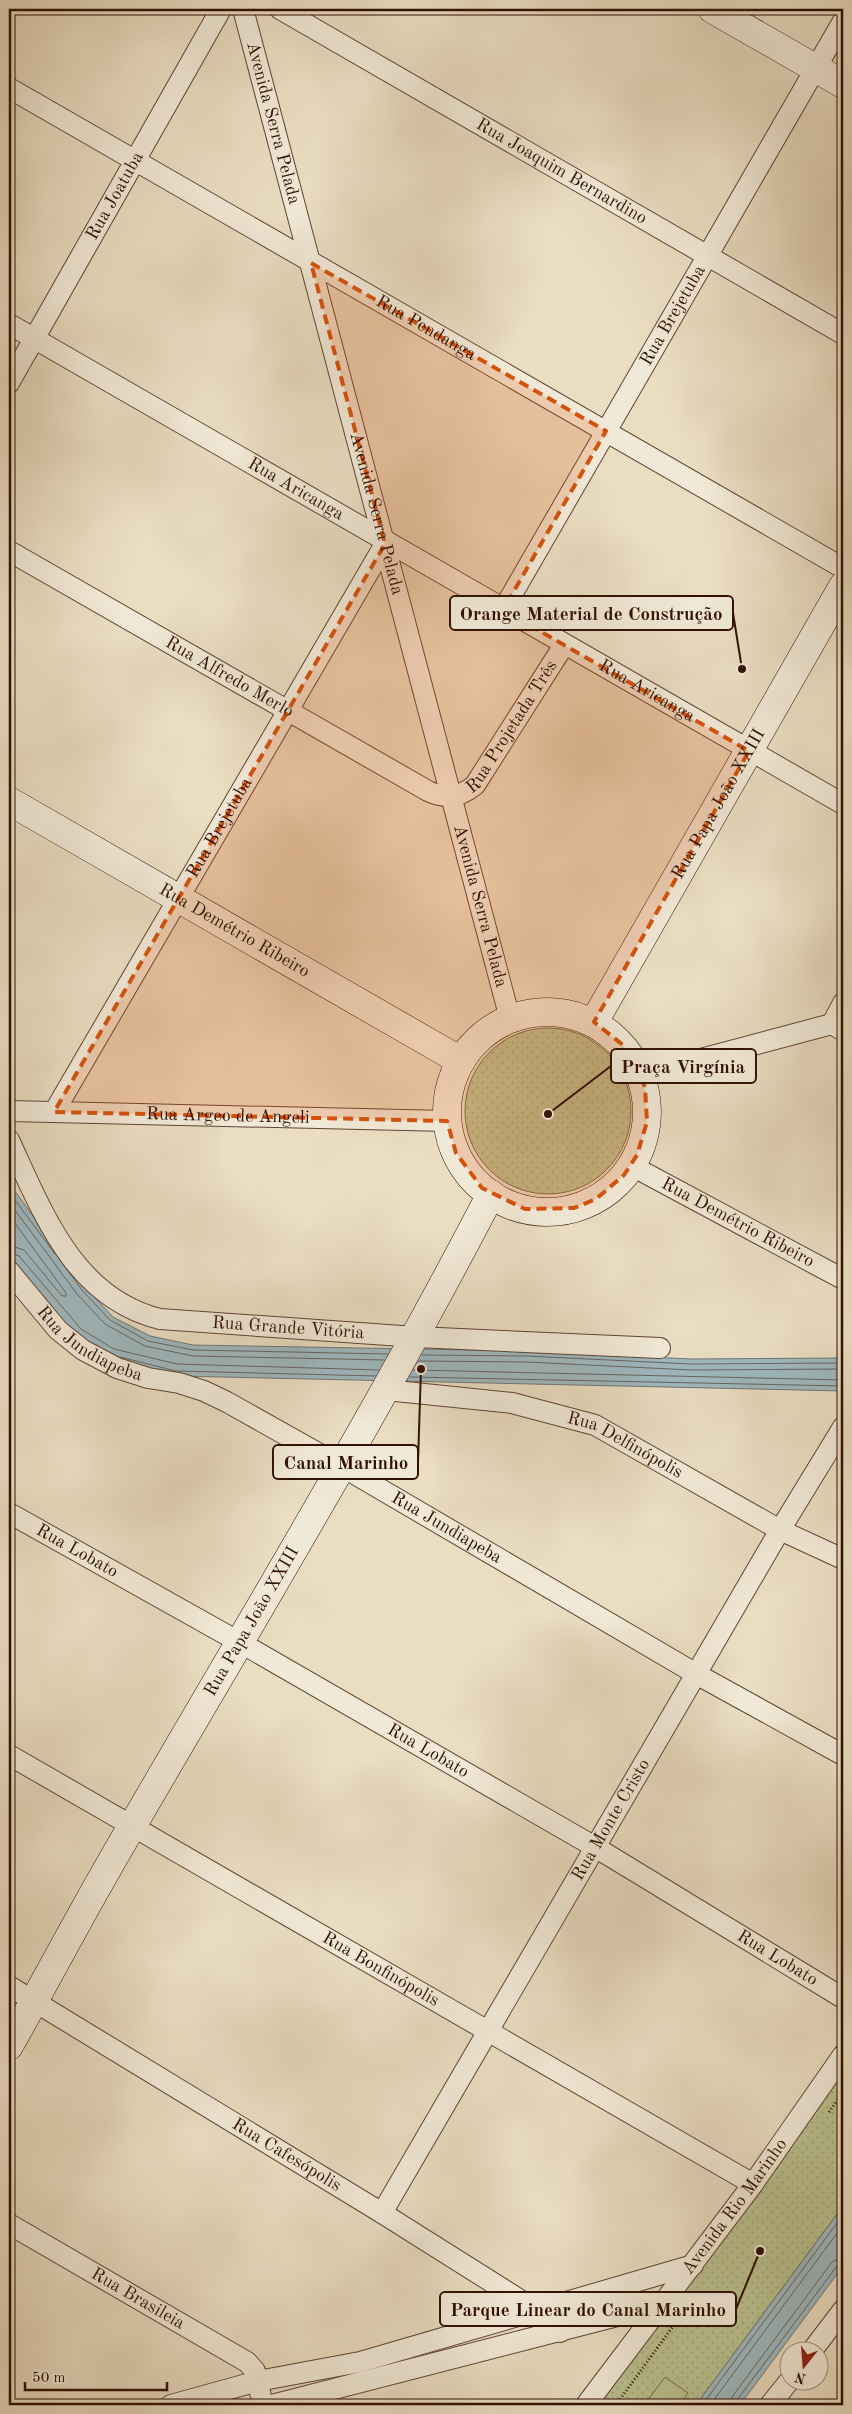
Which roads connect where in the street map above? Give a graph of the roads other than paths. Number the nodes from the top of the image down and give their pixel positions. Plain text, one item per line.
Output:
1 (221, 9) edge
2 (243, 9) edge
3 (280, 9) edge
4 (712, 9) edge
5 (843, 21) edge
6 (815, 68) junction
7 (843, 84) edge
8 (9, 88) edge
9 (135, 161) junction
10 (707, 256) junction
11 (311, 263) junction
12 (9, 324) edge
13 (843, 334) edge
14 (34, 339) junction
15 (9, 383) edge
16 (606, 431) junction
17 (384, 542) junction
18 (9, 551) edge
19 (843, 568) edge
20 (843, 586) edge
21 (503, 610) junction
22 (564, 645) junction
23 (288, 711) junction
24 (749, 751) junction
25 (451, 796) junction
26 (9, 801) edge
27 (843, 804) edge
28 (178, 899) junction
29 (843, 1003) edge
30 (510, 1019) junction
31 (594, 1022) junction
32 (839, 1026) edge
33 (461, 1061) junction
34 (641, 1075) junction
35 (9, 1111) edge
36 (54, 1112) junction
37 (447, 1121) junction
38 (9, 1140) edge
39 (632, 1166) junction
40 (491, 1194) junction
41 (9, 1270) edge
42 (843, 1279) edge
43 (414, 1341) junction
44 (660, 1348) dead end
45 (388, 1386) junction
46 (843, 1427) edge
47 (341, 1466) junction
48 (9, 1513) edge
49 (780, 1530) junction
50 (843, 1559) edge
51 (241, 1643) junction
52 (698, 1675) junction
53 (9, 1755) edge
54 (843, 1755) edge
55 (132, 1825) junction
56 (595, 1847) junction
57 (9, 1986) edge
58 (843, 1998) edge
59 (35, 2001) junction
60 (488, 2032) junction
61 (9, 2046) edge
62 (843, 2055) edge
63 (753, 2184) junction
64 (382, 2214) junction
65 (9, 2224) edge
66 (693, 2265) junction
67 (660, 2305) junction
68 (536, 2310) junction
69 (843, 2310) edge
70 (560, 2332) junction
71 (819, 2342) edge
72 (258, 2381) junction
73 (780, 2392) edge
74 (171, 2405) edge
75 (263, 2405) edge
76 (272, 2405) edge
77 (586, 2405) edge
78 (770, 2405) edge

1 - 9 street, Rua Joatuba
2 - 11 street, Avenida Serra Pelada
3 - 10 street, Rua Joaquim Bernardino
4 - 6 street
5 - 6 street, Rua Brejetuba
6 - 7 street
6 - 10 street, Rua Brejetuba
8 - 9 street, Rua Pendanga
9 - 11 street, Rua Pendanga
9 - 14 street, Rua Joatuba
10 - 13 street, Rua Joaquim Bernardino
10 - 16 street, Rua Brejetuba
11 - 16 street, Rua Pendanga
11 - 17 street, Avenida Serra Pelada
12 - 14 street, Rua Aricanga
14 - 15 street, Rua Joatuba
14 - 17 street, Rua Aricanga
16 - 19 street, Rua Pendanga
16 - 21 street, Rua Brejetuba
17 - 21 street, Rua Aricanga
17 - 23 street, Rua Brejetuba
17 - 25 street, Avenida Serra Pelada
18 - 23 street, Rua Alfredo Merlo
20 - 24 street, Rua Papa João XXIII
21 - 22 street, Rua Aricanga
22 - 24 street, Rua Aricanga
22 - 25 street, Rua Projetada Três
23 - 25 street, Rua Alfredo Merlo
23 - 28 street, Rua Brejetuba
24 - 27 street, Rua Aricanga
24 - 31 street, Rua Papa João XXIII
25 - 30 street, Avenida Serra Pelada
26 - 28 street, Rua Demétrio Ribeiro
28 - 33 street, Rua Demétrio Ribeiro
28 - 36 street, Rua Brejetuba
29 - 32 street
30 - 31 street
30 - 33 street
31 - 34 street
32 - 34 street
33 - 37 street
34 - 39 street
35 - 36 street, Rua Argeo de Angeli
36 - 37 street, Rua Argeo de Angeli
37 - 40 street
38 - 43 street, Rua Grande Vitória
39 - 40 street
39 - 42 street, Rua Demétrio Ribeiro
40 - 43 street, Rua Papa João XXIII
41 - 47 street, Rua Jundiapeba
43 - 44 street, Rua Grande Vitória
43 - 45 street, Rua Papa João XXIII
45 - 47 street, Rua Papa João XXIII
45 - 49 street, Rua Delfinópolis
46 - 49 street, Rua Monte Cristo
47 - 51 street, Rua Papa João XXIII
47 - 52 street, Rua Jundiapeba
48 - 51 street, Rua Lobato
49 - 50 street, Rua Delfinópolis
49 - 52 street, Rua Monte Cristo
51 - 55 street, Rua Papa João XXIII
51 - 56 street, Rua Lobato
52 - 54 street, Rua Jundiapeba
52 - 56 street, Rua Monte Cristo
53 - 55 street, Rua Bonfinópolis
55 - 59 street, Rua Papa João XXIII
55 - 60 street, Rua Bonfinópolis
56 - 58 street, Rua Lobato
56 - 60 street, Rua Monte Cristo
57 - 59 street, Rua Cafesópolis
59 - 61 street, Rua Papa João XXIII
59 - 64 street, Rua Cafesópolis
60 - 63 street, Rua Bonfinópolis
60 - 64 street, Rua Monte Cristo
62 - 63 street, Avenida Rio Marinho
63 - 66 street, Avenida Rio Marinho
64 - 68 street, Rua Cafesópolis
65 - 72 street, Rua Brasileia
66 - 67 street, Avenida Rio Marinho
66 - 68 street
67 - 70 street
67 - 77 street, Avenida Rio Marinho
68 - 70 street, Rua Cafesópolis
68 - 72 street
69 - 71 street
70 - 76 street
72 - 74 street
72 - 75 street
73 - 78 street

